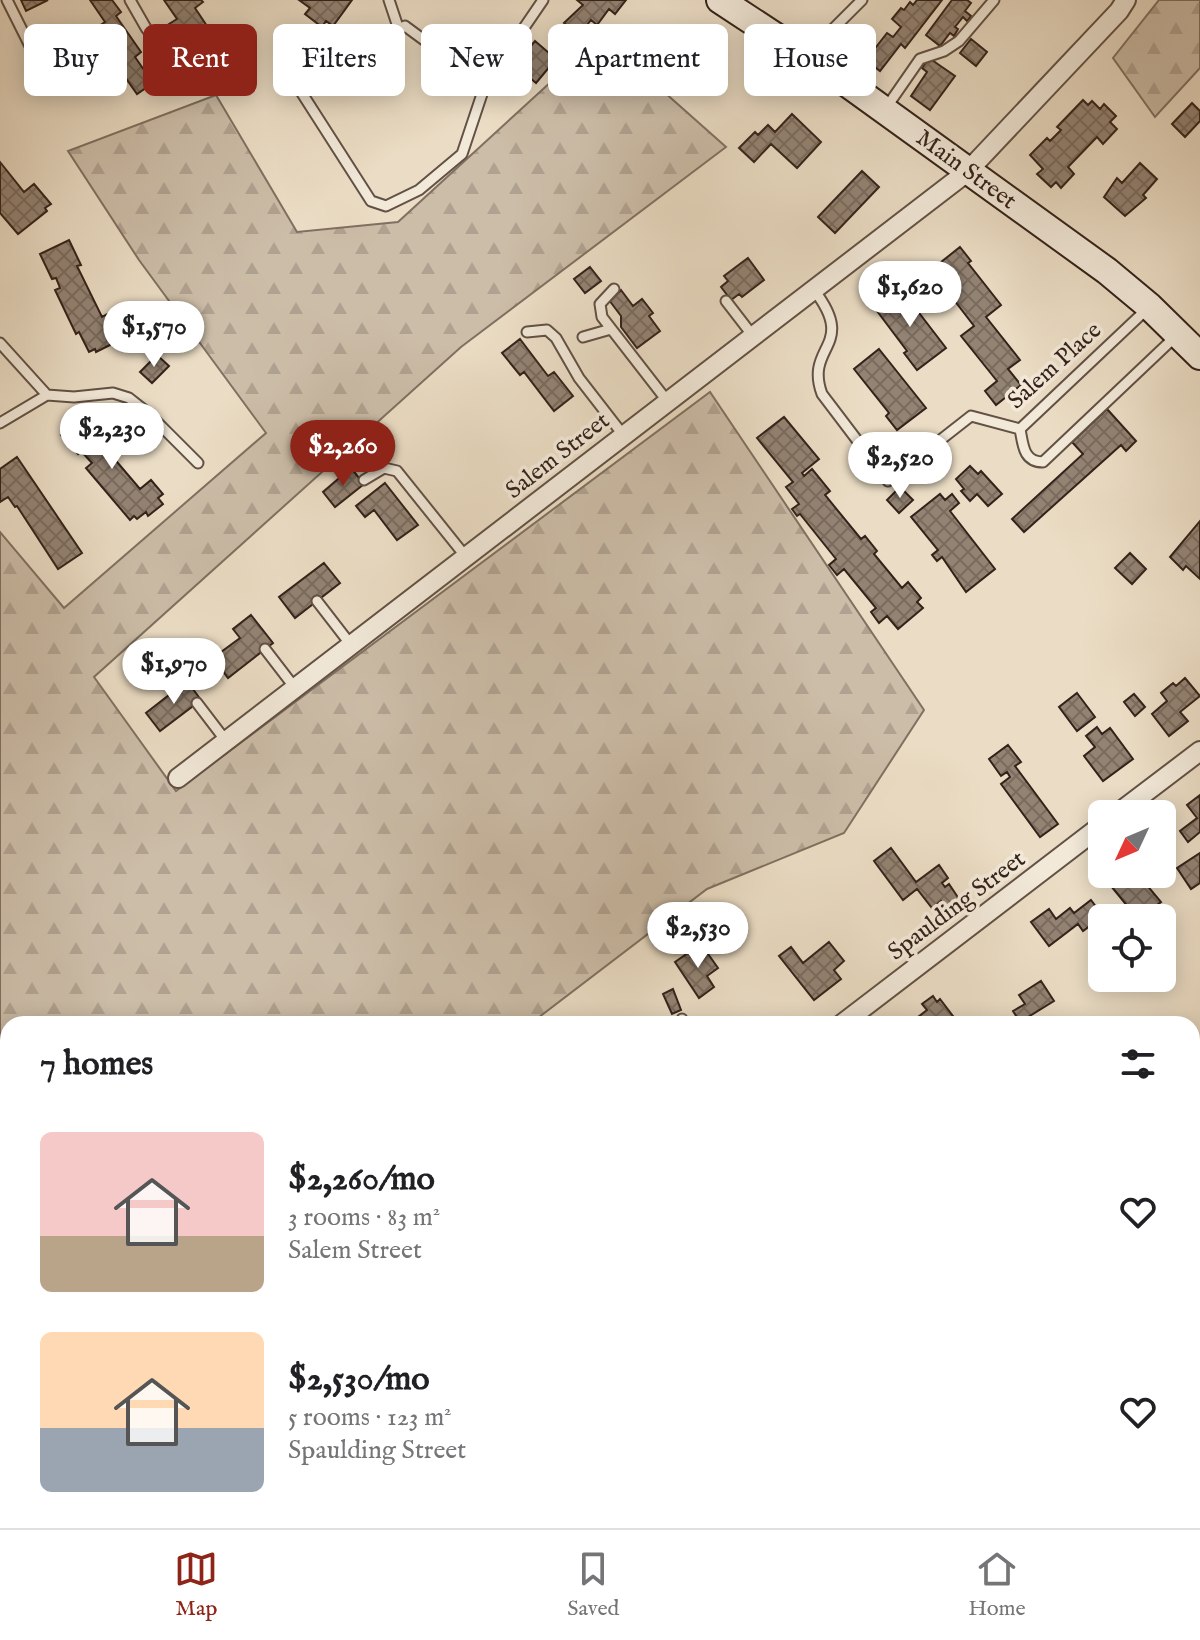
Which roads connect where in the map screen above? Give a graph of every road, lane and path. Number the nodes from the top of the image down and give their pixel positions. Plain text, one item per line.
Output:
1 (7, 0) edge
2 (130, 0) edge
3 (389, 0) edge
4 (543, 0) edge
5 (720, 0) edge
6 (862, 0) edge
7 (994, 0) edge
8 (1126, 0) edge
9 (144, 24) edge
10 (397, 24) edge
11 (527, 24) edge
12 (758, 24) edge
13 (838, 24) edge
14 (24, 34) edge
15 (304, 96) edge
16 (481, 96) edge
17 (863, 96) edge
18 (884, 111) junction
19 (967, 172) junction
20 (614, 289) dead end
21 (814, 290) junction
22 (726, 301) dead end
23 (1149, 306) junction
24 (611, 329) junction
25 (527, 332) dead end
26 (753, 336) junction
27 (583, 337) dead end
28 (0, 343) edge
29 (1193, 345) edge
30 (47, 395) junction
31 (668, 402) junction
32 (0, 423) edge
33 (1020, 429) junction
34 (624, 436) junction
35 (198, 463) dead end
36 (364, 480) dead end
37 (466, 557) junction
38 (317, 601) dead end
39 (351, 645) junction
40 (265, 649) dead end
41 (295, 688) junction
42 (197, 703) dead end
43 (226, 741) junction
44 (1200, 751) edge
45 (178, 778) dead end
46 (1135, 800) edge
47 (1088, 836) edge
48 (852, 1016) edge

1 - 14 lane
2 - 9 lane
3 - 10 lane
4 - 11 lane
5 - 12 main road, Main Street
6 - 13 lane
7 - 18 lane
8 - 19 street, Salem Street
15 - 16 lane
17 - 18 main road, Main Street
18 - 19 main road, Main Street
19 - 21 street, Salem Street
19 - 23 main road, Main Street
20 - 24 lane
21 - 26 street, Salem Street
21 - 33 lane, Salem Place
22 - 26 lane
23 - 29 main road, Main Street
23 - 33 lane, Salem Place
24 - 27 lane
24 - 31 lane
25 - 34 lane
26 - 31 street, Salem Street
28 - 30 lane
29 - 33 lane
30 - 32 lane
30 - 35 lane
31 - 34 street, Salem Street
34 - 37 street, Salem Street
36 - 37 lane
37 - 39 street, Salem Street
38 - 39 lane
39 - 41 street, Salem Street
40 - 41 lane
41 - 43 street, Salem Street
42 - 43 lane
43 - 45 street, Salem Street
44 - 46 street
47 - 48 street, Spaulding Street

